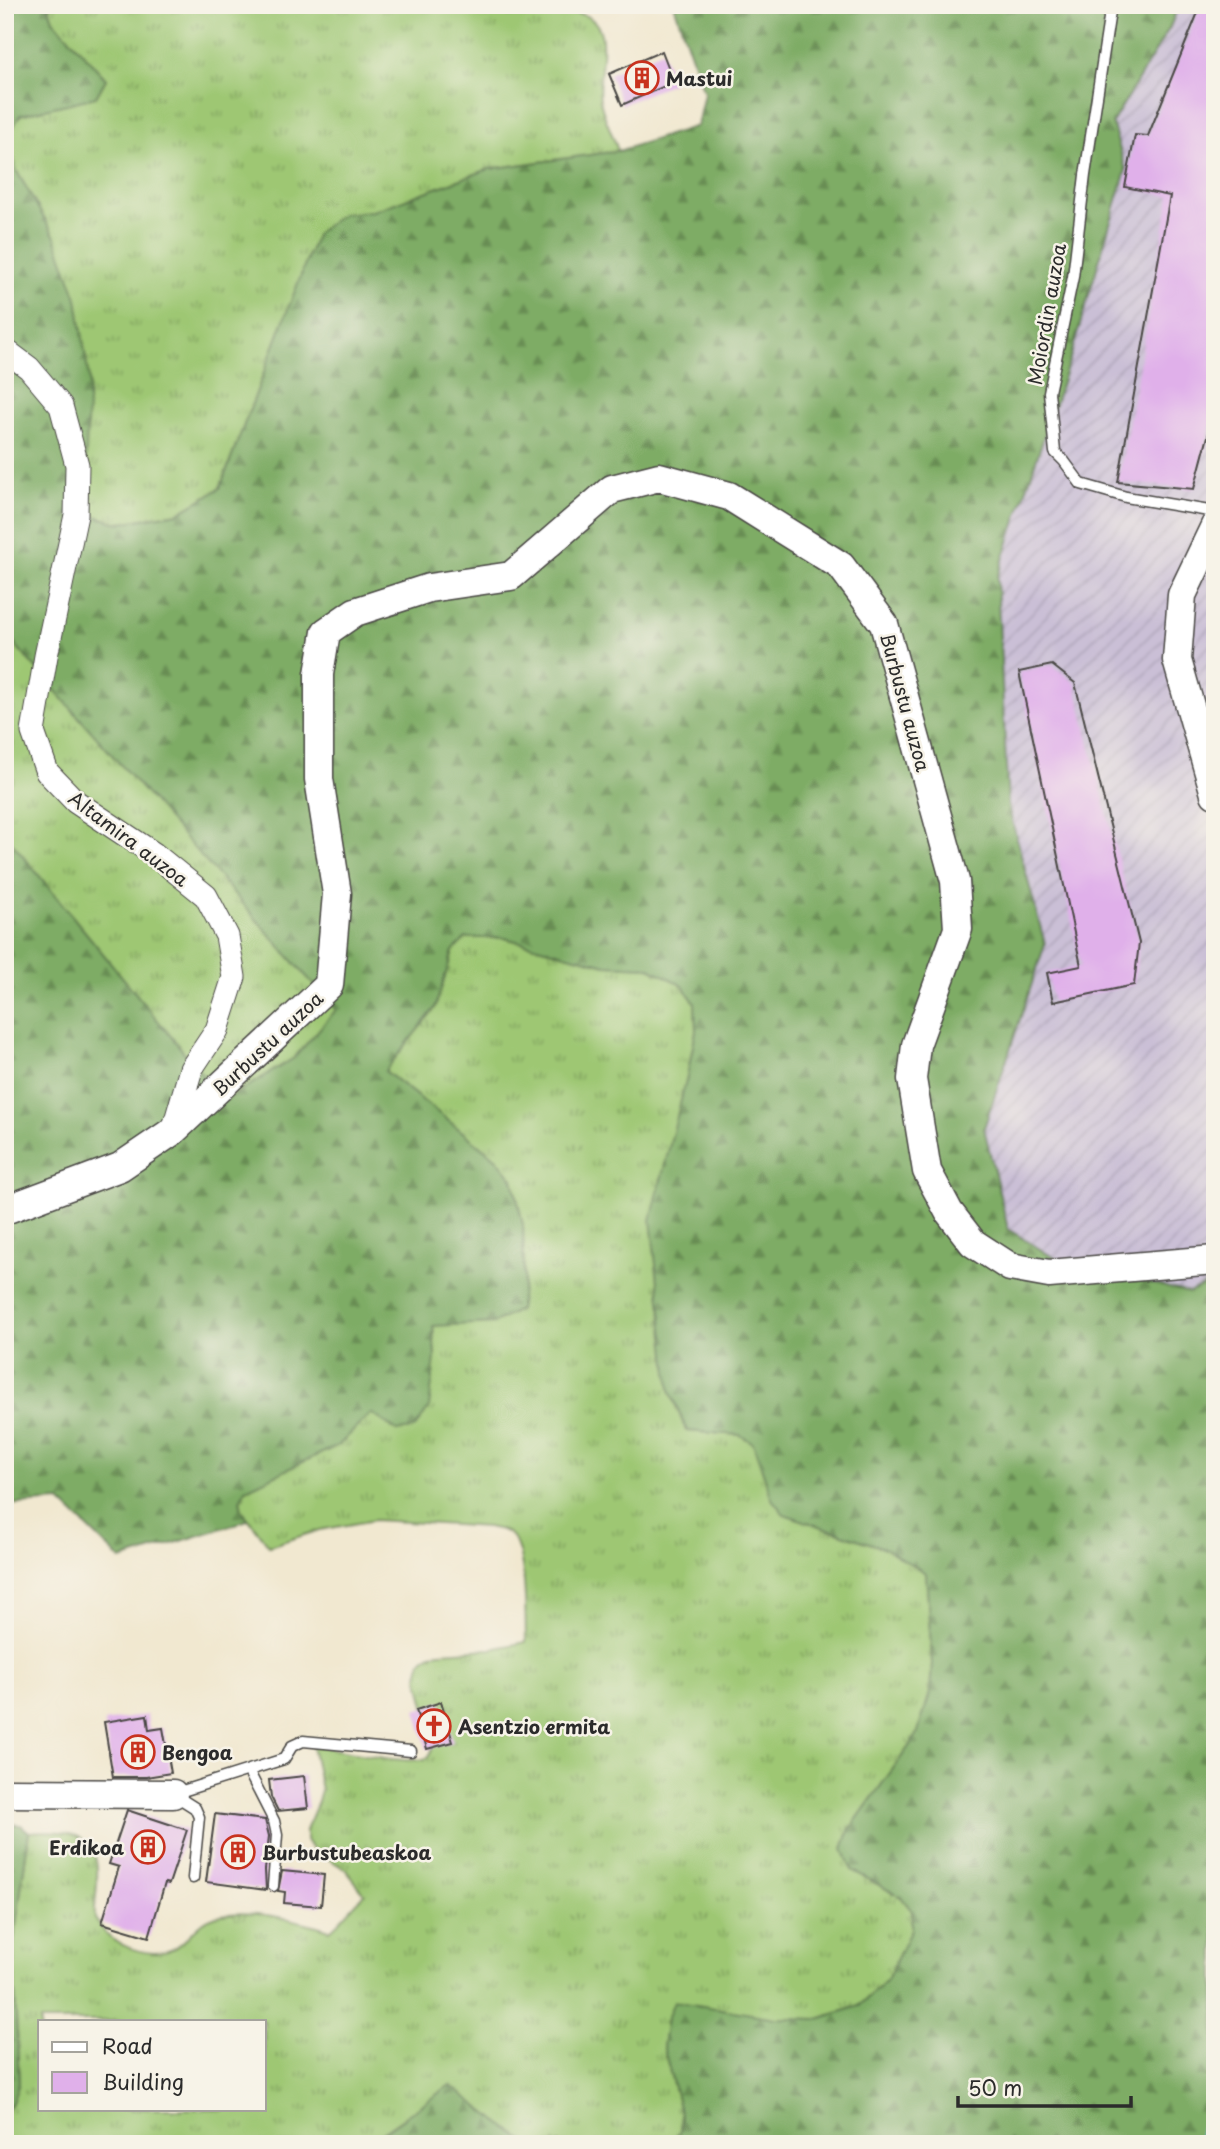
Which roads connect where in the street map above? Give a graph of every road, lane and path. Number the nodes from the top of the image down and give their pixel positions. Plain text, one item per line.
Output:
1 (1111, 5) edge
2 (5, 350) edge
3 (1215, 512) edge
4 (1215, 526) edge
5 (1215, 794) edge
6 (173, 1131) junction
7 (5, 1210) edge
8 (1215, 1260) edge
9 (411, 1751) dead end
10 (248, 1772) junction
11 (5, 1793) edge
12 (173, 1794) junction
13 (193, 1878) dead end
14 (273, 1886) dead end

1 - 3 lane, Moiordin auzoa
2 - 6 street, Altamira auzoa
4 - 5 street
6 - 7 street, Burbustu auzoa
6 - 8 street, Burbustu auzoa
9 - 10 lane
10 - 12 lane
10 - 14 lane
11 - 12 street
12 - 13 lane

